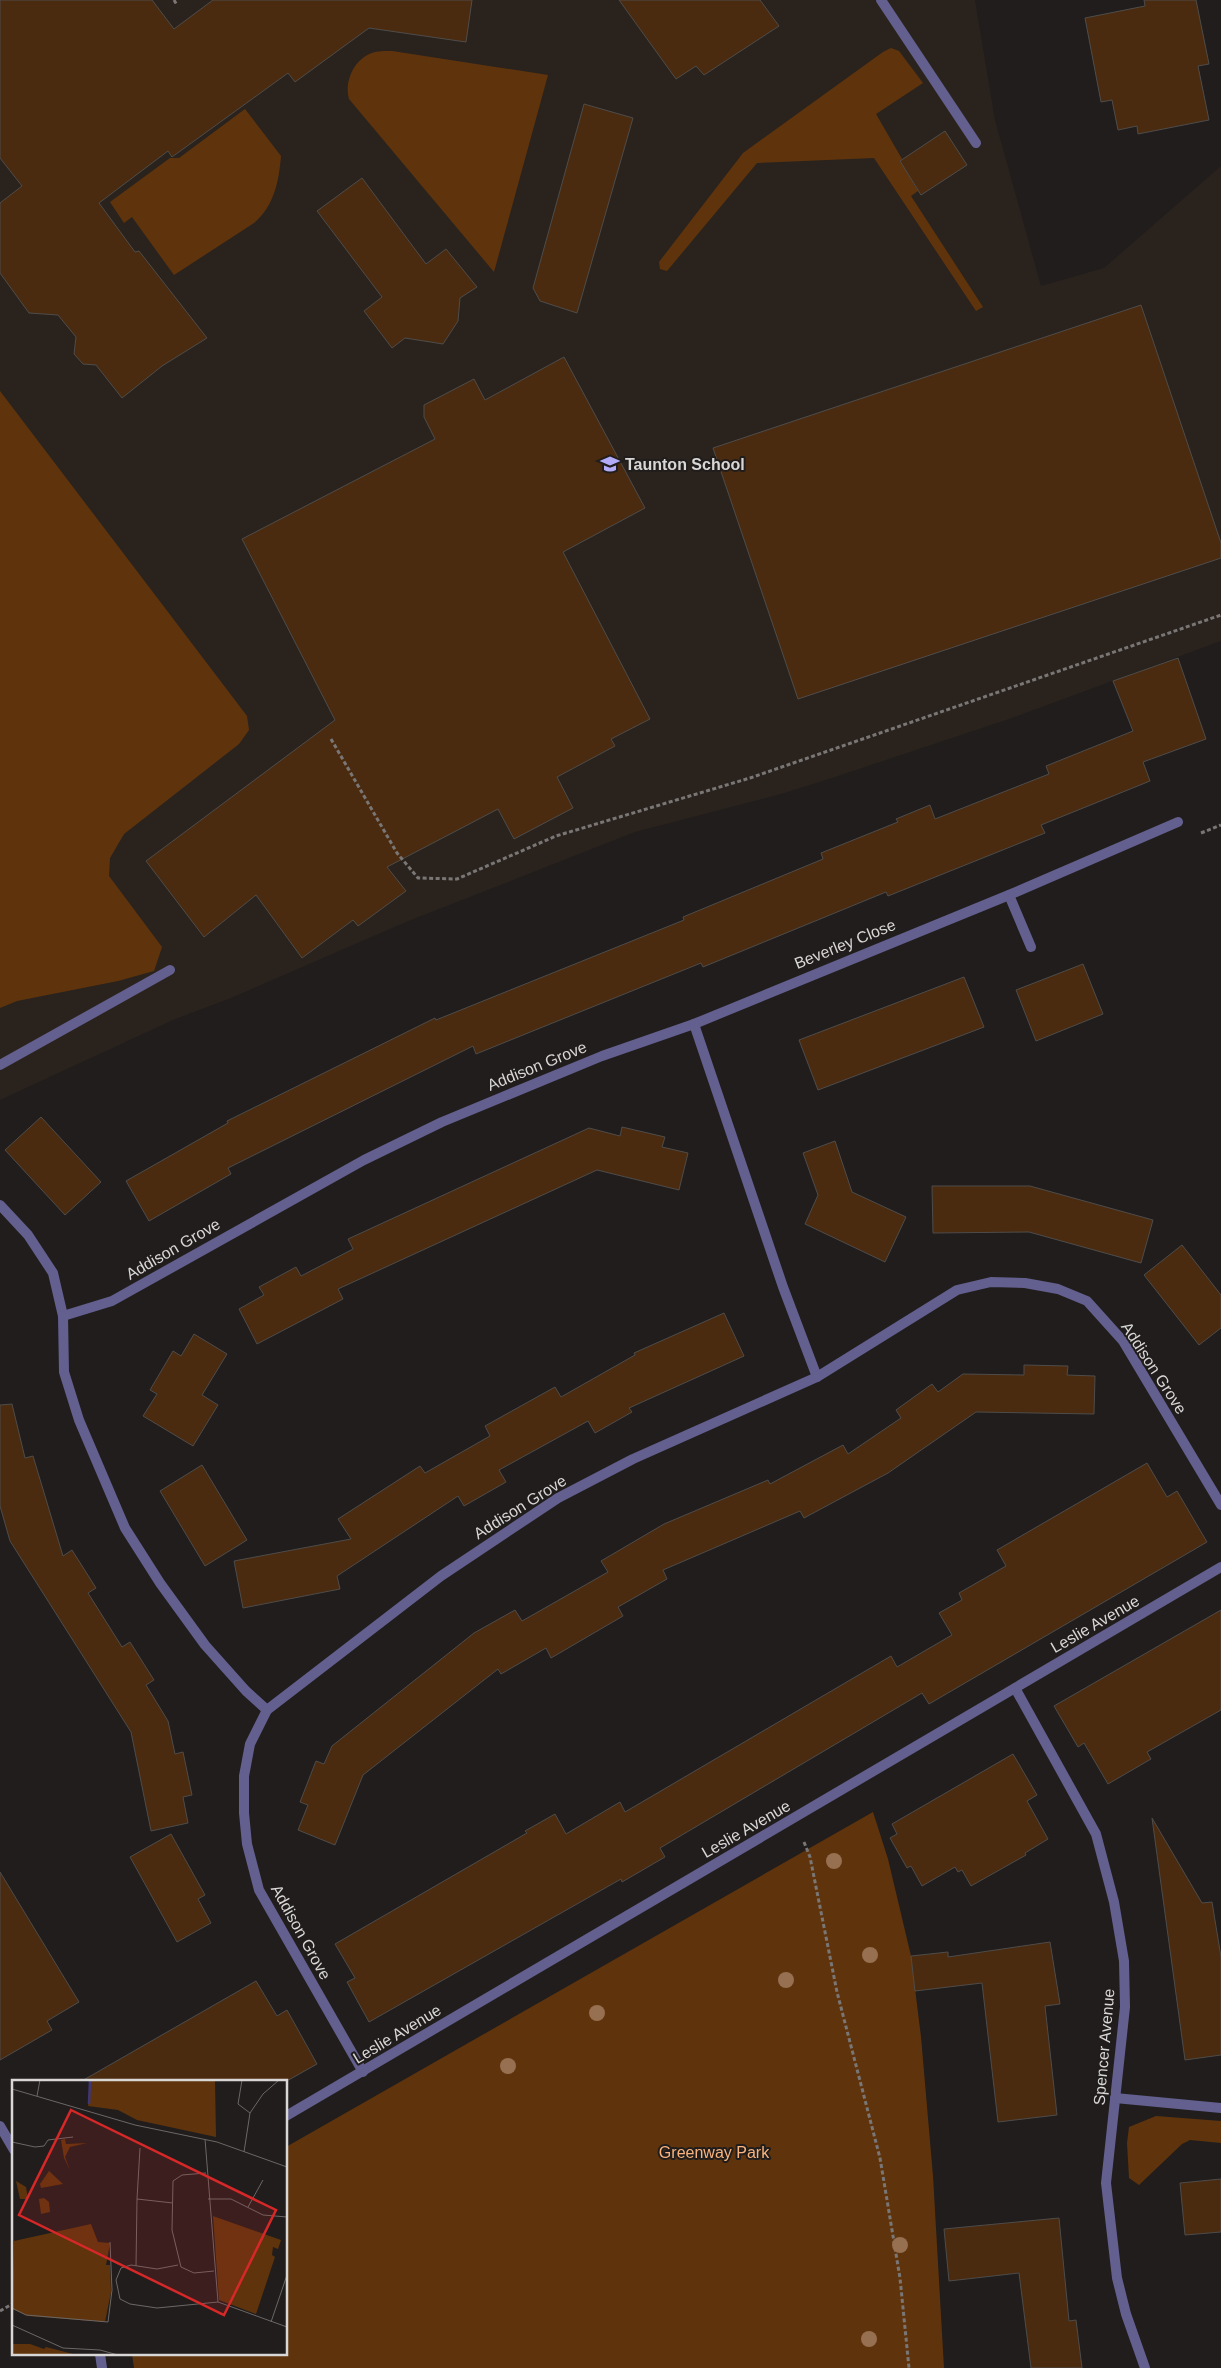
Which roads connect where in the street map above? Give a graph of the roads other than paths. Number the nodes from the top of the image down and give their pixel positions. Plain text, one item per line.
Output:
1 (881, 0) edge
2 (976, 143) dead end
3 (1178, 822) dead end
4 (1009, 894) junction
5 (1031, 947) dead end
6 (170, 970) dead end
7 (694, 1024) junction
8 (0, 1065) edge
9 (0, 1205) edge
10 (63, 1316) junction
11 (817, 1377) junction
12 (1221, 1505) edge
13 (1221, 1567) edge
14 (1015, 1688) junction
15 (266, 1710) junction
16 (362, 2072) junction
17 (1115, 2098) junction
18 (1221, 2108) edge
19 (288, 2115) edge
20 (0, 2126) edge
21 (12, 2147) edge
22 (1145, 2368) edge

1 - 2 street
3 - 4 street, Beverley Close
4 - 5 street
4 - 7 street, Beverley Close
6 - 8 street
7 - 10 street, Addison Grove
7 - 11 street
9 - 10 street
10 - 15 street
11 - 12 street, Addison Grove
11 - 15 street, Addison Grove
13 - 14 street, Leslie Avenue
14 - 16 street, Leslie Avenue
14 - 17 street, Spencer Avenue
15 - 16 street, Addison Grove
16 - 19 street, Leslie Avenue
17 - 18 street
17 - 22 street, Spencer Avenue
20 - 21 street

